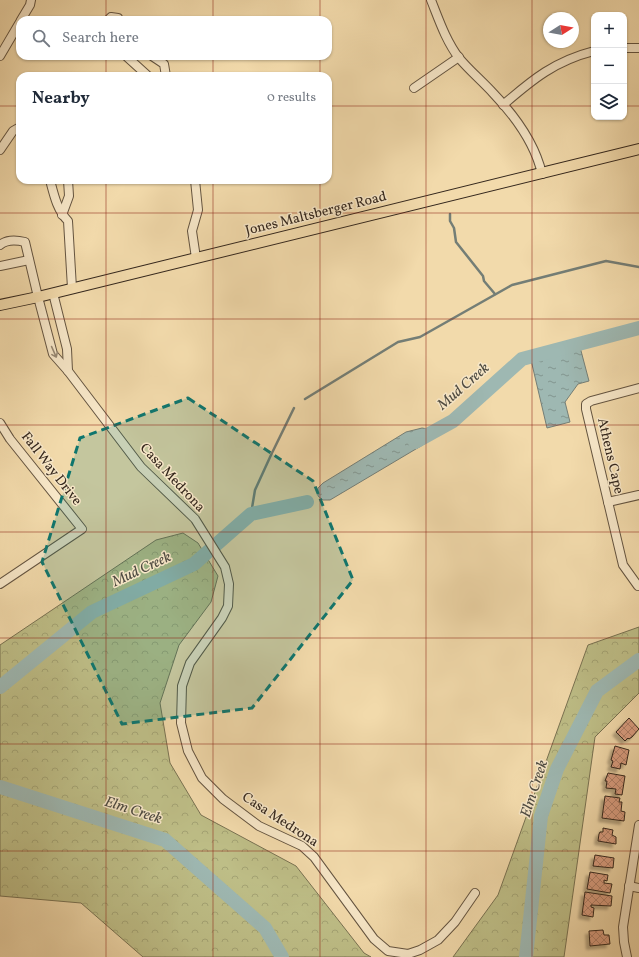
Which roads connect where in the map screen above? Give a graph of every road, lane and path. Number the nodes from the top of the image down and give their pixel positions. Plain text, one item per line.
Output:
1 (31, 0) edge
2 (431, 0) edge
3 (24, 16) edge
4 (16, 29) edge
5 (627, 48) edge
6 (639, 48) edge
7 (591, 52) edge
8 (0, 56) edge
9 (459, 57) junction
10 (130, 60) edge
11 (158, 60) edge
12 (144, 72) edge
13 (165, 72) edge
14 (414, 88) dead end
15 (504, 105) junction
16 (16, 129) edge
17 (639, 149) edge
18 (0, 150) edge
19 (542, 174) junction
20 (51, 184) edge
21 (68, 184) edge
22 (195, 184) edge
23 (62, 215) junction
24 (0, 244) edge
25 (196, 258) junction
26 (29, 260) junction
27 (0, 266) edge
28 (72, 288) junction
29 (53, 293) junction
30 (38, 297) junction
31 (0, 305) edge
32 (61, 325) junction
33 (46, 329) junction
34 (68, 371) junction
35 (639, 388) edge
36 (0, 423) edge
37 (639, 495) edge
38 (608, 502) junction
39 (0, 584) edge
40 (638, 586) edge
41 (639, 825) edge
42 (629, 886) junction
43 (639, 888) edge
44 (475, 893) dead end
45 (627, 957) edge

1 - 3 street
2 - 9 street
4 - 8 street
5 - 6 street
7 - 15 street
9 - 14 street
9 - 15 street
10 - 12 street
11 - 13 street
15 - 19 street
16 - 18 street
17 - 19 main road, Jones Maltsberger Road
19 - 25 main road, Jones Maltsberger Road
20 - 23 street
21 - 23 street
22 - 25 street
23 - 28 street
24 - 26 street, Casa Medrona
25 - 28 main road, Jones Maltsberger Road
26 - 27 street
26 - 30 street, Casa Medrona
28 - 29 main road, Jones Maltsberger Road
29 - 30 main road, Jones Maltsberger Road
29 - 32 street
30 - 31 main road, Jones Maltsberger Road
30 - 33 street, Casa Medrona
32 - 33 street
32 - 34 street
33 -> 34 street, Casa Medrona
34 - 44 street, Casa Medrona
35 - 38 street, Athens Cape
36 - 39 street, Fall Way Drive
37 - 38 street
38 - 40 street, Athens Cape
41 - 42 street
42 - 43 street
42 - 45 street

